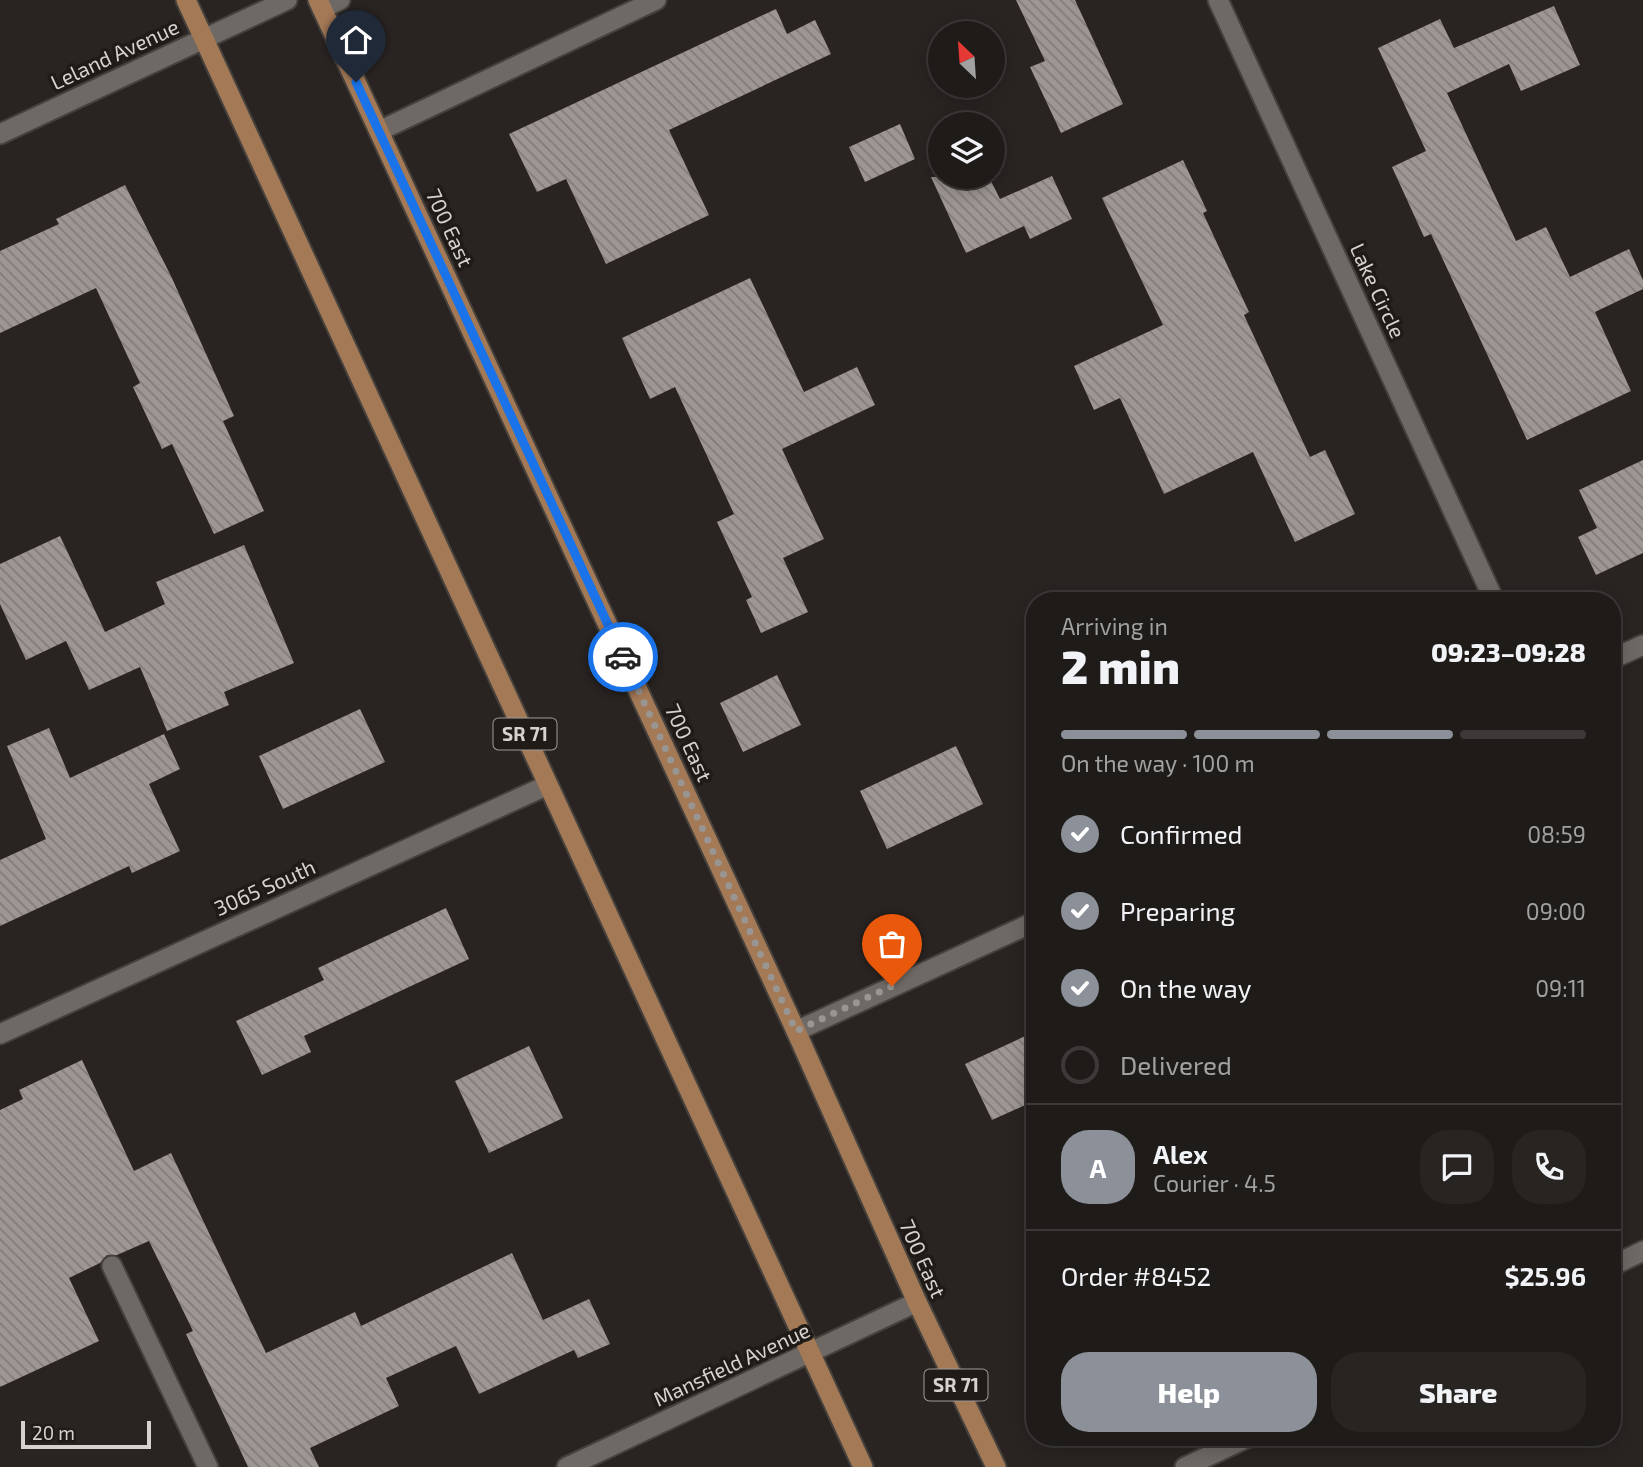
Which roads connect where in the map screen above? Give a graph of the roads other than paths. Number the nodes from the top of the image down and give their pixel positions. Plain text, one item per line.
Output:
1 (187, 0) edge
2 (287, 0) edge
3 (340, 0) edge
4 (656, 0) edge
5 (1218, 0) edge
6 (320, 4) edge
7 (205, 39) junction
8 (379, 131) junction
9 (0, 134) edge
10 (1490, 592) edge
11 (1643, 645) edge
12 (1621, 655) edge
13 (548, 785) junction
14 (1026, 926) edge
15 (796, 1031) junction
16 (0, 1034) edge
17 (1643, 1251) edge
18 (1621, 1262) edge
19 (112, 1266) dead end
20 (917, 1303) junction
21 (810, 1354) junction
22 (1230, 1446) edge
23 (208, 1467) edge
24 (567, 1467) edge
25 (863, 1467) edge
26 (996, 1467) edge
27 (1185, 1467) edge

1 - 7 main road, SR 71
2 - 7 street, Leland Avenue
3 - 6 street
4 - 8 street
5 - 10 street, Lake Circle
6 - 8 main road, 700 East / SR 71
7 - 9 street, Leland Avenue
7 - 13 main road, SR 71
8 - 15 main road, 700 East / SR 71
11 - 12 street
13 - 16 street, 3065 South
13 - 21 main road, SR 71
14 - 15 street
15 - 20 main road, 700 East / SR 71
17 - 18 street
19 - 23 street
20 - 21 street, Mansfield Avenue
20 - 26 main road, 700 East / SR 71
21 - 24 street, Mansfield Avenue
21 - 25 main road, SR 71
22 - 27 street

